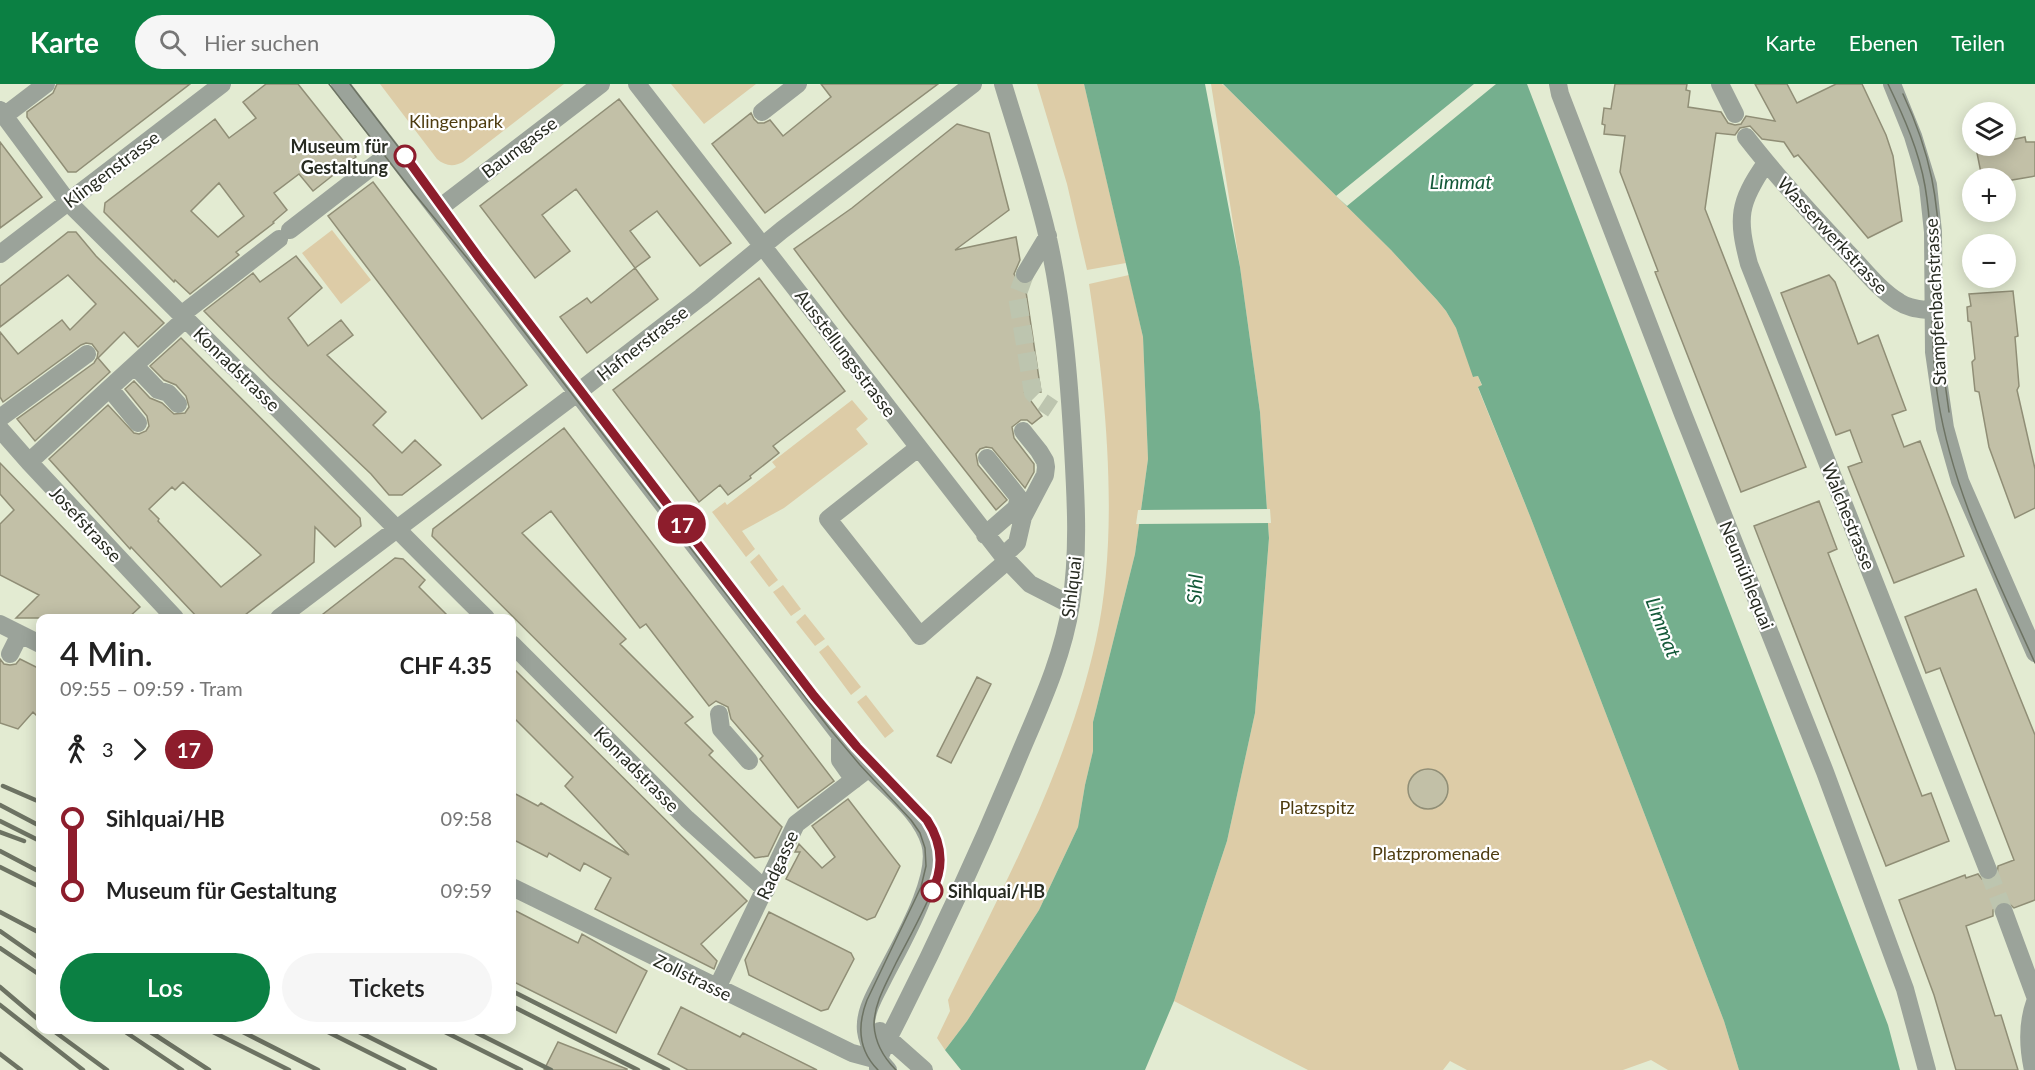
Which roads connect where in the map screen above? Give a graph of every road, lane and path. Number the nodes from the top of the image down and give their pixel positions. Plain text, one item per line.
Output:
1 (46, 84) edge
2 (222, 84) edge
3 (340, 84) edge
4 (601, 84) edge
5 (637, 84) edge
6 (798, 84) edge
7 (972, 84) edge
8 (1003, 84) edge
9 (1558, 84) edge
10 (1720, 84) edge
11 (1892, 84) edge
12 (762, 112) dead end
13 (2, 113) edge
14 (1734, 114) dead end
15 (1746, 137) dead end
16 (392, 152) junction
17 (1766, 163) junction
18 (68, 201) junction
19 (436, 210) junction
20 (1048, 236) junction
21 (763, 246) junction
22 (0, 254) edge
23 (1026, 274) tunnel mouth
24 (1934, 311) junction
25 (183, 317) junction
26 (87, 354) dead end
27 (135, 366) junction
28 (110, 389) junction
29 (577, 393) junction
30 (178, 404) dead end
31 (0, 418) edge
32 (138, 423) dead end
33 (0, 429) edge
34 (1023, 431) dead end
35 (918, 448) junction
36 (987, 458) dead end
37 (29, 462) junction
38 (397, 529) junction
39 (985, 535) junction
40 (1005, 559) junction
41 (1071, 605) junction
42 (171, 614) edge
43 (284, 614) edge
44 (482, 614) edge
45 (0, 624) edge
46 (20, 634) junction
47 (36, 642) edge
48 (516, 648) edge
49 (2035, 653) edge
50 (10, 654) dead end
51 (719, 714) dead end
52 (840, 735) junction
53 (749, 761) dead end
54 (873, 773) junction
55 (854, 780) junction
56 (1988, 870) tunnel mouth
57 (516, 889) edge
58 (766, 890) junction
59 (2004, 912) tunnel mouth
60 (717, 988) junction
61 (2035, 996) edge
62 (871, 1002) junction
63 (2035, 1002) edge
64 (888, 1039) junction
65 (881, 1067) edge
66 (922, 1069) edge
67 (1927, 1070) edge
68 (2032, 1070) edge

1 - 13 street
2 - 18 street, Klingenstrasse
3 - 16 street
4 - 19 street, Baumgasse
5 - 21 street, Ausstellungsstrasse
6 - 12 street
7 - 21 street, Hafnerstrasse
8 - 20 street, Sihlquai
9 - 67 street, Neumühlequai
10 - 14 street
11 - 24 street, Stampfenbachstrasse
13 - 18 street, Konradstrasse
15 - 17 street, Wasserwerkstrasse
16 - 19 street
16 - 25 street
17 - 24 street, Wasserwerkstrasse
17 - 56 street, Walchestrasse
18 - 22 street, Klingenstrasse
18 - 25 street, Konradstrasse
19 - 29 street
20 - 23 street
20 - 41 street, Sihlquai
21 - 29 street, Hafnerstrasse
21 - 35 street, Ausstellungsstrasse
24 - 49 street, Stampfenbachstrasse
25 - 27 street
25 - 38 street, Konradstrasse
26 - 31 street
27 - 28 street
27 - 30 street
28 - 32 street
28 - 37 street
29 - 38 street, Hafnerstrasse
29 - 52 street
33 - 37 street, Josefstrasse
34 - 40 street
35 - 39 street, Ausstellungsstrasse
35 - 40 street
36 - 39 street
37 - 42 street, Josefstrasse
38 - 43 street, Hafnerstrasse
38 - 44 street, Konradstrasse
39 - 40 street, Ausstellungsstrasse
40 - 41 street, Ausstellungsstrasse
41 - 64 street, Sihlquai
45 - 46 street
46 - 47 street
46 - 50 street
48 - 58 street, Konradstrasse
51 - 53 street
52 - 54 street
52 - 55 street
54 - 55 street, Radgasse
54 - 62 street
55 - 58 street, Radgasse
57 - 60 street, Zollstrasse
58 - 60 street, Radgasse
59 - 61 street
60 - 65 street, Zollstrasse
62 - 64 street
62 - 65 street
63 - 68 street
64 - 65 street, Sihlquai
64 - 66 street

